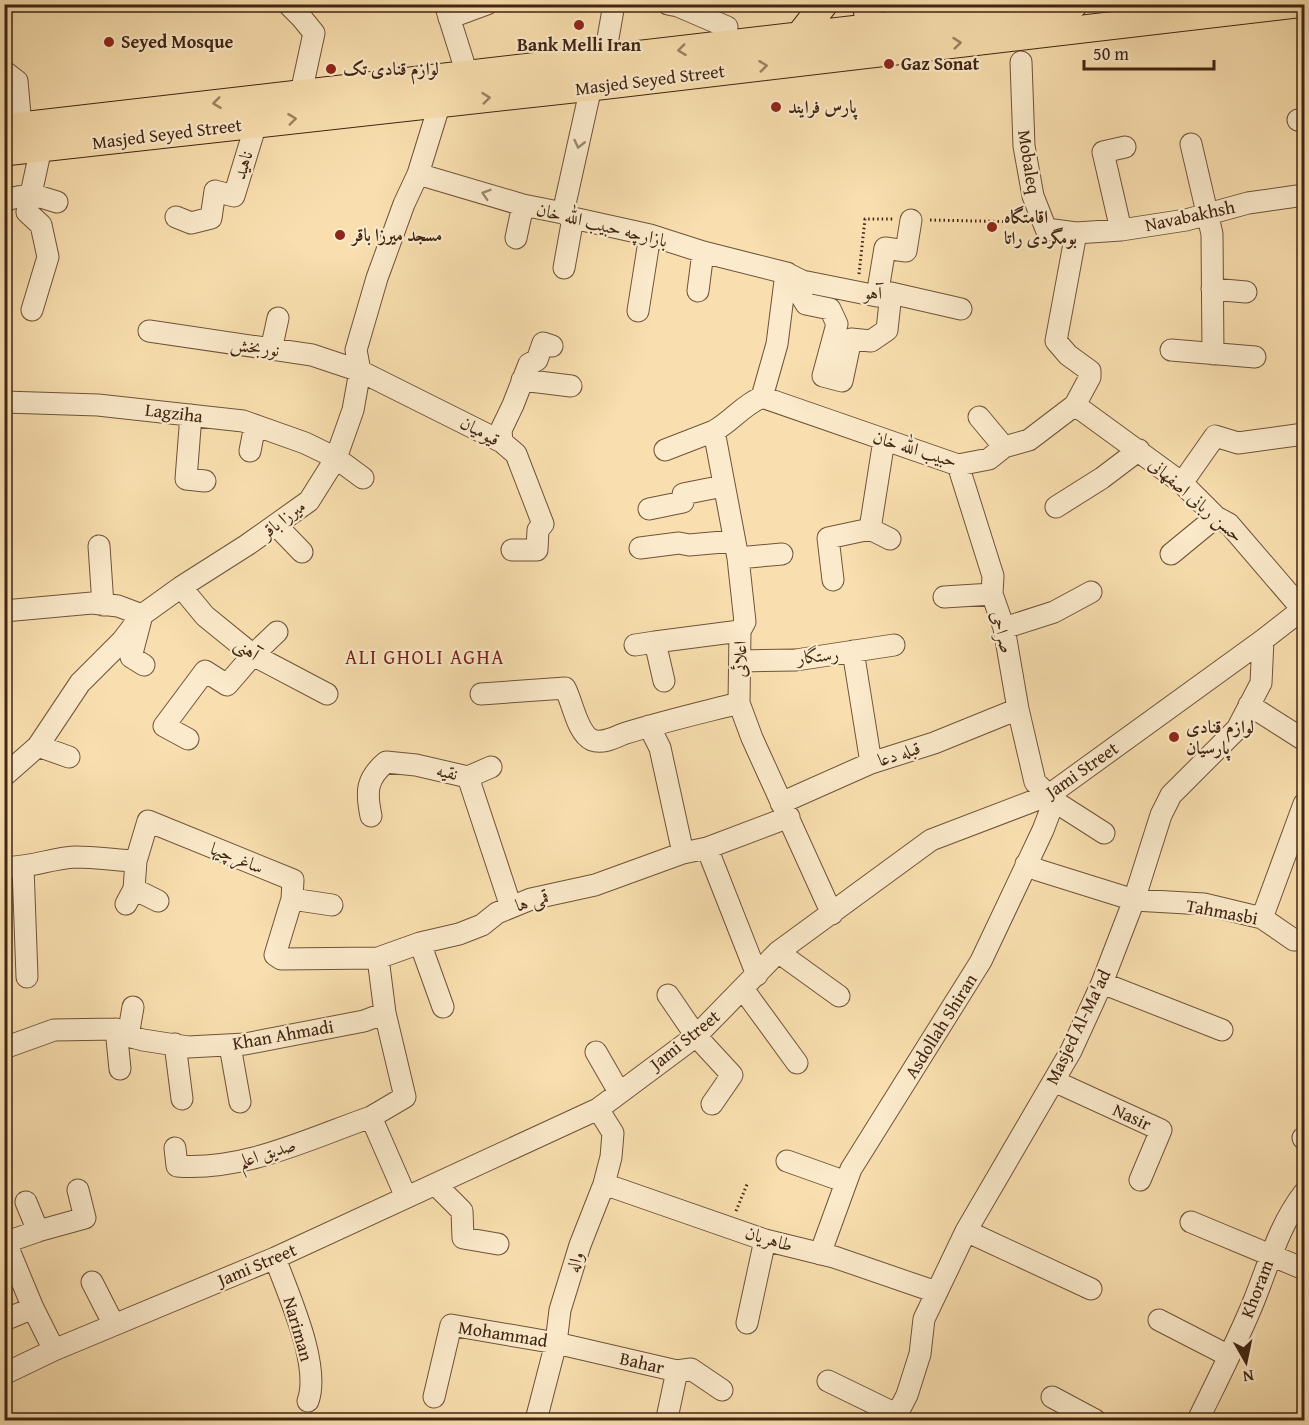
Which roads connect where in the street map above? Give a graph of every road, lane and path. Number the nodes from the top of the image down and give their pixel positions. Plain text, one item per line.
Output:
1 (288, 4) edge
2 (487, 4) edge
3 (614, 4) edge
4 (668, 4) edge
5 (824, 4) edge
6 (1074, 4) edge
7 (1296, 4) edge
8 (447, 11) edge
9 (727, 27) dead end
10 (881, 28) edge
11 (799, 36) junction
12 (607, 44) dead end
13 (1022, 62) dead end
14 (4, 71) edge
15 (467, 74) junction
16 (591, 87) junction
17 (301, 93) junction
18 (440, 102) junction
19 (256, 124) junction
20 (13, 127) edge
21 (1191, 144) dead end
22 (1125, 147) dead end
23 (41, 148) junction
24 (4, 152) edge
25 (418, 174) junction
26 (32, 194) junction
27 (1305, 195) edge
28 (4, 202) edge
29 (57, 202) dead end
30 (523, 205) junction
31 (1208, 214) junction
32 (568, 216) junction
33 (176, 217) dead end
34 (911, 220) dead end
35 (1121, 230) junction
36 (1076, 233) junction
37 (650, 235) junction
38 (516, 238) dead end
39 (703, 252) junction
40 (564, 268) dead end
41 (786, 273) junction
42 (1212, 289) junction
43 (698, 291) dead end
44 (1246, 292) dead end
45 (884, 294) junction
46 (961, 309) dead end
47 (32, 310) dead end
48 (638, 311) dead end
49 (278, 318) dead end
50 (148, 331) dead end
51 (552, 346) dead end
52 (272, 350) junction
53 (1171, 350) dead end
54 (1213, 354) junction
55 (1255, 357) dead end
56 (360, 371) junction
57 (522, 380) junction
58 (571, 386) dead end
59 (754, 400) junction
60 (4, 402) edge
61 (1075, 405) junction
62 (191, 415) junction
63 (979, 417) dead end
64 (255, 425) junction
65 (714, 431) junction
66 (1305, 434) edge
67 (884, 440) junction
68 (502, 442) junction
69 (1005, 447) junction
70 (666, 450) dead end
71 (1139, 450) junction
72 (250, 451) dead end
73 (336, 458) junction
74 (958, 465) junction
75 (363, 478) dead end
76 (205, 481) dead end
77 (1182, 483) junction
78 (723, 486) junction
79 (1056, 507) dead end
80 (649, 509) dead end
81 (1216, 517) junction
82 (276, 525) junction
83 (870, 529) junction
84 (890, 539) dead end
85 (99, 546) dead end
86 (640, 548) dead end
87 (512, 550) dead end
88 (736, 550) junction
89 (302, 552) dead end
90 (782, 554) dead end
91 (1171, 554) dead end
92 (833, 580) dead end
93 (181, 587) junction
94 (1091, 592) dead end
95 (992, 594) junction
96 (944, 597) dead end
97 (104, 604) junction
98 (1304, 608) edge
99 (4, 611) edge
100 (142, 615) junction
101 (1004, 628) junction
102 (740, 631) junction
103 (277, 632) dead end
104 (1263, 640) junction
105 (894, 645) dead end
106 (853, 651) junction
107 (253, 655) junction
108 (741, 661) junction
109 (144, 665) dead end
110 (664, 681) dead end
111 (327, 694) dead end
112 (481, 694) dead end
113 (739, 702) junction
114 (1249, 705) junction
115 (1018, 709) junction
116 (649, 726) junction
117 (188, 739) dead end
118 (1305, 740) edge
119 (38, 746) junction
120 (69, 757) dead end
121 (871, 763) junction
122 (491, 767) dead end
123 (4, 776) edge
124 (468, 777) junction
125 (1052, 798) junction
126 (1305, 804) edge
127 (785, 810) junction
128 (371, 816) dead end
129 (1300, 832) edge
130 (1104, 833) dead end
131 (707, 848) junction
132 (683, 853) junction
133 (136, 861) junction
134 (1026, 864) junction
135 (14, 867) edge
136 (292, 899) junction
137 (1134, 900) junction
138 (158, 901) dead end
139 (332, 905) dead end
140 (512, 907) junction
141 (832, 914) junction
142 (1262, 918) junction
143 (1305, 939) edge
144 (420, 943) junction
145 (778, 952) junction
146 (378, 958) junction
147 (27, 977) dead end
148 (750, 982) junction
149 (1102, 983) junction
150 (668, 995) dead end
151 (839, 996) dead end
152 (133, 1007) dead end
153 (443, 1007) dead end
154 (385, 1013) junction
155 (1222, 1030) dead end
156 (122, 1033) junction
157 (696, 1036) junction
158 (175, 1044) junction
159 (230, 1046) junction
160 (4, 1048) edge
161 (596, 1052) dead end
162 (797, 1063) dead end
163 (120, 1069) dead end
164 (1054, 1081) junction
165 (620, 1092) junction
166 (182, 1099) dead end
167 (240, 1102) dead end
168 (712, 1104) dead end
169 (598, 1109) junction
170 (370, 1117) junction
171 (175, 1148) dead end
172 (788, 1161) dead end
173 (1140, 1180) dead end
174 (748, 1182) dead end
175 (846, 1182) junction
176 (604, 1184) junction
177 (436, 1185) junction
178 (78, 1190) dead end
179 (1305, 1193) edge
180 (406, 1197) junction
181 (26, 1202) dead end
182 (1191, 1222) dead end
183 (729, 1227) junction
184 (38, 1231) junction
185 (966, 1231) junction
186 (765, 1240) junction
187 (5, 1243) edge
188 (498, 1244) dead end
189 (820, 1254) junction
190 (1271, 1254) junction
191 (275, 1258) junction
192 (1305, 1269) edge
193 (92, 1282) dead end
194 (1091, 1289) dead end
195 (936, 1292) junction
196 (33, 1308) junction
197 (4, 1320) edge
198 (1159, 1320) dead end
199 (747, 1323) dead end
200 (114, 1325) junction
201 (556, 1343) junction
202 (54, 1350) junction
203 (1229, 1356) junction
204 (677, 1371) junction
205 (4, 1374) edge
206 (828, 1381) dead end
207 (722, 1390) dead end
208 (314, 1393) dead end
209 (434, 1397) dead end
210 (1052, 1397) dead end
211 (667, 1418) dead end
212 (896, 1418) edge
213 (536, 1420) edge
214 (1095, 1420) edge
215 (1198, 1420) edge

1 - 17 street
2 - 8 street
3 - 12 street
4 - 9 street
5 - 11 main road
6 - 10 main road, Masjed Seyed Street
10 -> 7 main road, Masjed Seyed Street
8 - 15 street
10 - 11 main road, Masjed Seyed Street
16 -> 10 main road, Masjed Seyed Street
11 -> 15 main road, Masjed Seyed Street
13 - 36 street, Mobaleq
14 - 20 street
15 - 17 main road, Masjed Seyed Street
18 -> 16 main road, Masjed Seyed Street
16 -> 32 street
17 -> 20 main road, Masjed Seyed Street
19 -> 18 main road, Masjed Seyed Street
18 - 25 street, میرزا باقر
19 - 23 main road, Masjed Seyed Street
19 - 33 street, ناهید
21 - 31 street
22 - 35 street
23 - 24 main road, Masjed Seyed Street
23 - 26 street
30 -> 25 street, بازارچه حبیب الله خان
25 - 56 street, میرزا باقر
26 - 28 street
26 - 29 street
26 - 47 street
27 - 31 street, Navabakhsh
30 - 32 street, بازارچه حبیب الله خان
30 - 38 street
31 - 35 street, Navabakhsh
31 - 42 street
32 - 37 street, بازارچه حبیب الله خان
32 - 40 street
34 - 45 street
35 - 36 street, Navabakhsh
36 - 61 street
37 - 39 street, بازارچه حبیب الله خان
37 - 48 street
39 - 41 street, بازارچه حبیب الله خان
39 - 43 street
41 - 45 street, آهو
41 - 45 street
41 - 59 street
42 - 44 street
42 - 54 street
45 - 46 street, آهو
49 - 52 street
50 - 52 street, نوربخش
51 - 57 street
52 - 56 street, نوربخش
53 - 54 street
54 - 55 street
56 - 68 street, قیومیان
56 - 73 street, میرزا باقر
57 - 58 street
57 - 68 street
59 - 65 street
59 - 67 street, حبیب الله خان
60 - 62 street, Lagziha
61 - 69 street, حبیب الله خان
61 - 71 street, حسن ربانی اصفهانی
62 - 64 street, Lagziha
62 - 76 street
63 - 69 street
64 - 72 street
64 - 73 street, Lagziha
65 - 70 street
65 - 78 street, اعلائی
66 - 77 street
67 - 74 street, حبیب الله خان
67 - 83 street
68 - 87 street, قیومیان
69 - 74 street, حبیب الله خان
71 - 77 street, حسن ربانی اصفهانی
71 - 79 street
73 - 75 street, Lagziha
73 - 82 street, میرزا باقر
74 - 95 street, صراحی
77 - 81 street, حسن ربانی اصفهانی
78 - 80 street
78 - 88 street, اعلائی
81 - 91 street
81 - 98 street, حسن ربانی اصفهانی
82 - 89 street
82 - 93 street, میرزا باقر
83 - 84 street
83 - 92 street
85 - 97 street
86 - 88 street
88 - 90 street
88 - 102 street, اعلائی
93 - 100 street, میرزا باقر
93 - 107 street, آهنی
94 - 101 street
95 - 96 street
95 - 101 street, صراحی
97 - 99 street
97 - 100 street
98 - 104 street, Jami Street
100 - 109 street
100 - 119 street, میرزا باقر
101 - 115 street, صراحی
102 - 108 street, اعلائی
102 - 110 street
103 - 107 street
104 - 114 street, Masjed Al-Ma'ad
104 - 125 street, Jami Street
105 - 106 street, رستگار
106 - 108 street, رستگار
106 - 121 street
107 - 111 street, آهنی
107 - 117 street
108 - 113 street, اعلائی
112 - 116 street
113 - 116 street
113 - 127 street, اعلائی
114 - 118 street
114 - 137 street, Masjed Al-Ma'ad
115 - 121 street, قبله دعا
115 - 125 street, صراحی
116 - 132 street
119 - 120 street
119 - 123 street, میرزا باقر
121 - 127 street, قبله دعا
122 - 124 street
124 - 128 street, نقیه
124 - 140 street, نقیه
125 - 130 street
125 - 134 street, Asdollah Shiran
125 - 141 street, Jami Street
126 - 129 street
127 - 131 street, قمی ها
127 - 141 street, اعلائی
129 - 142 street
131 - 132 street, قمی ها
131 - 148 street
132 - 140 street, قمی ها
133 - 135 street
133 - 136 street, ساغرچیها
133 - 138 street, ساغرچیها
134 - 137 street, Tahmasbi
134 - 175 street, Asdollah Shiran
135 - 147 street
136 - 139 street
136 - 146 street, قمی ها
137 - 142 street, Tahmasbi
137 - 149 street, Masjed Al-Ma'ad
140 - 144 street, قمی ها
141 - 145 street, Jami Street
142 - 143 street, Tahmasbi
144 - 146 street, قمی ها
144 - 153 street
145 - 148 street, Jami Street
145 - 151 street
146 - 154 street, صدیق اعلم
148 - 157 street, Jami Street
148 - 162 street
149 - 155 street
149 - 164 street, Masjed Al-Ma'ad
150 - 157 street
152 - 156 street
154 - 159 street, Khan Ahmadi
154 - 170 street, صدیق اعلم
156 - 158 street, Khan Ahmadi
156 - 160 street, Khan Ahmadi
156 - 163 street
157 - 165 street, Jami Street
157 - 168 street
158 - 159 street, Khan Ahmadi
158 - 166 street
159 - 167 street
161 - 165 street
164 - 173 street, Nasir
164 - 185 street, Masjed Al-Ma'ad
165 - 169 street, Jami Street
169 - 176 street, واله
169 - 177 street, Jami Street
170 - 171 street, صدیق اعلم
170 - 180 street
172 - 175 street
174 - 183 path
175 - 189 street, Asdollah Shiran
176 - 183 street, طاهریان
176 - 201 street, واله
177 - 180 street, Jami Street
177 - 188 street
178 - 184 street
179 - 190 street, Khoram
180 - 191 street, Jami Street
181 - 184 street
182 - 190 street
183 - 186 street, طاهریان
184 - 187 street
185 - 194 street
185 - 195 street, Masjed Al-Ma'ad
186 - 189 street, طاهریان
186 - 199 street
187 - 196 street
189 - 195 street, طاهریان
190 - 192 street
190 - 203 street, Khoram
191 - 200 street, Jami Street
191 - 208 street, Nariman
193 - 200 street
195 - 212 street, Masjed Al-Ma'ad
196 - 197 street
196 - 202 street
198 - 203 street
200 - 202 street, Jami Street
201 - 204 street, Bahar
201 - 209 street, Mohammad
201 - 213 street, واله
202 - 205 street, Jami Street
203 - 215 street, Khoram
204 - 207 street, Bahar
204 - 211 street
206 - 212 street
210 - 214 street

